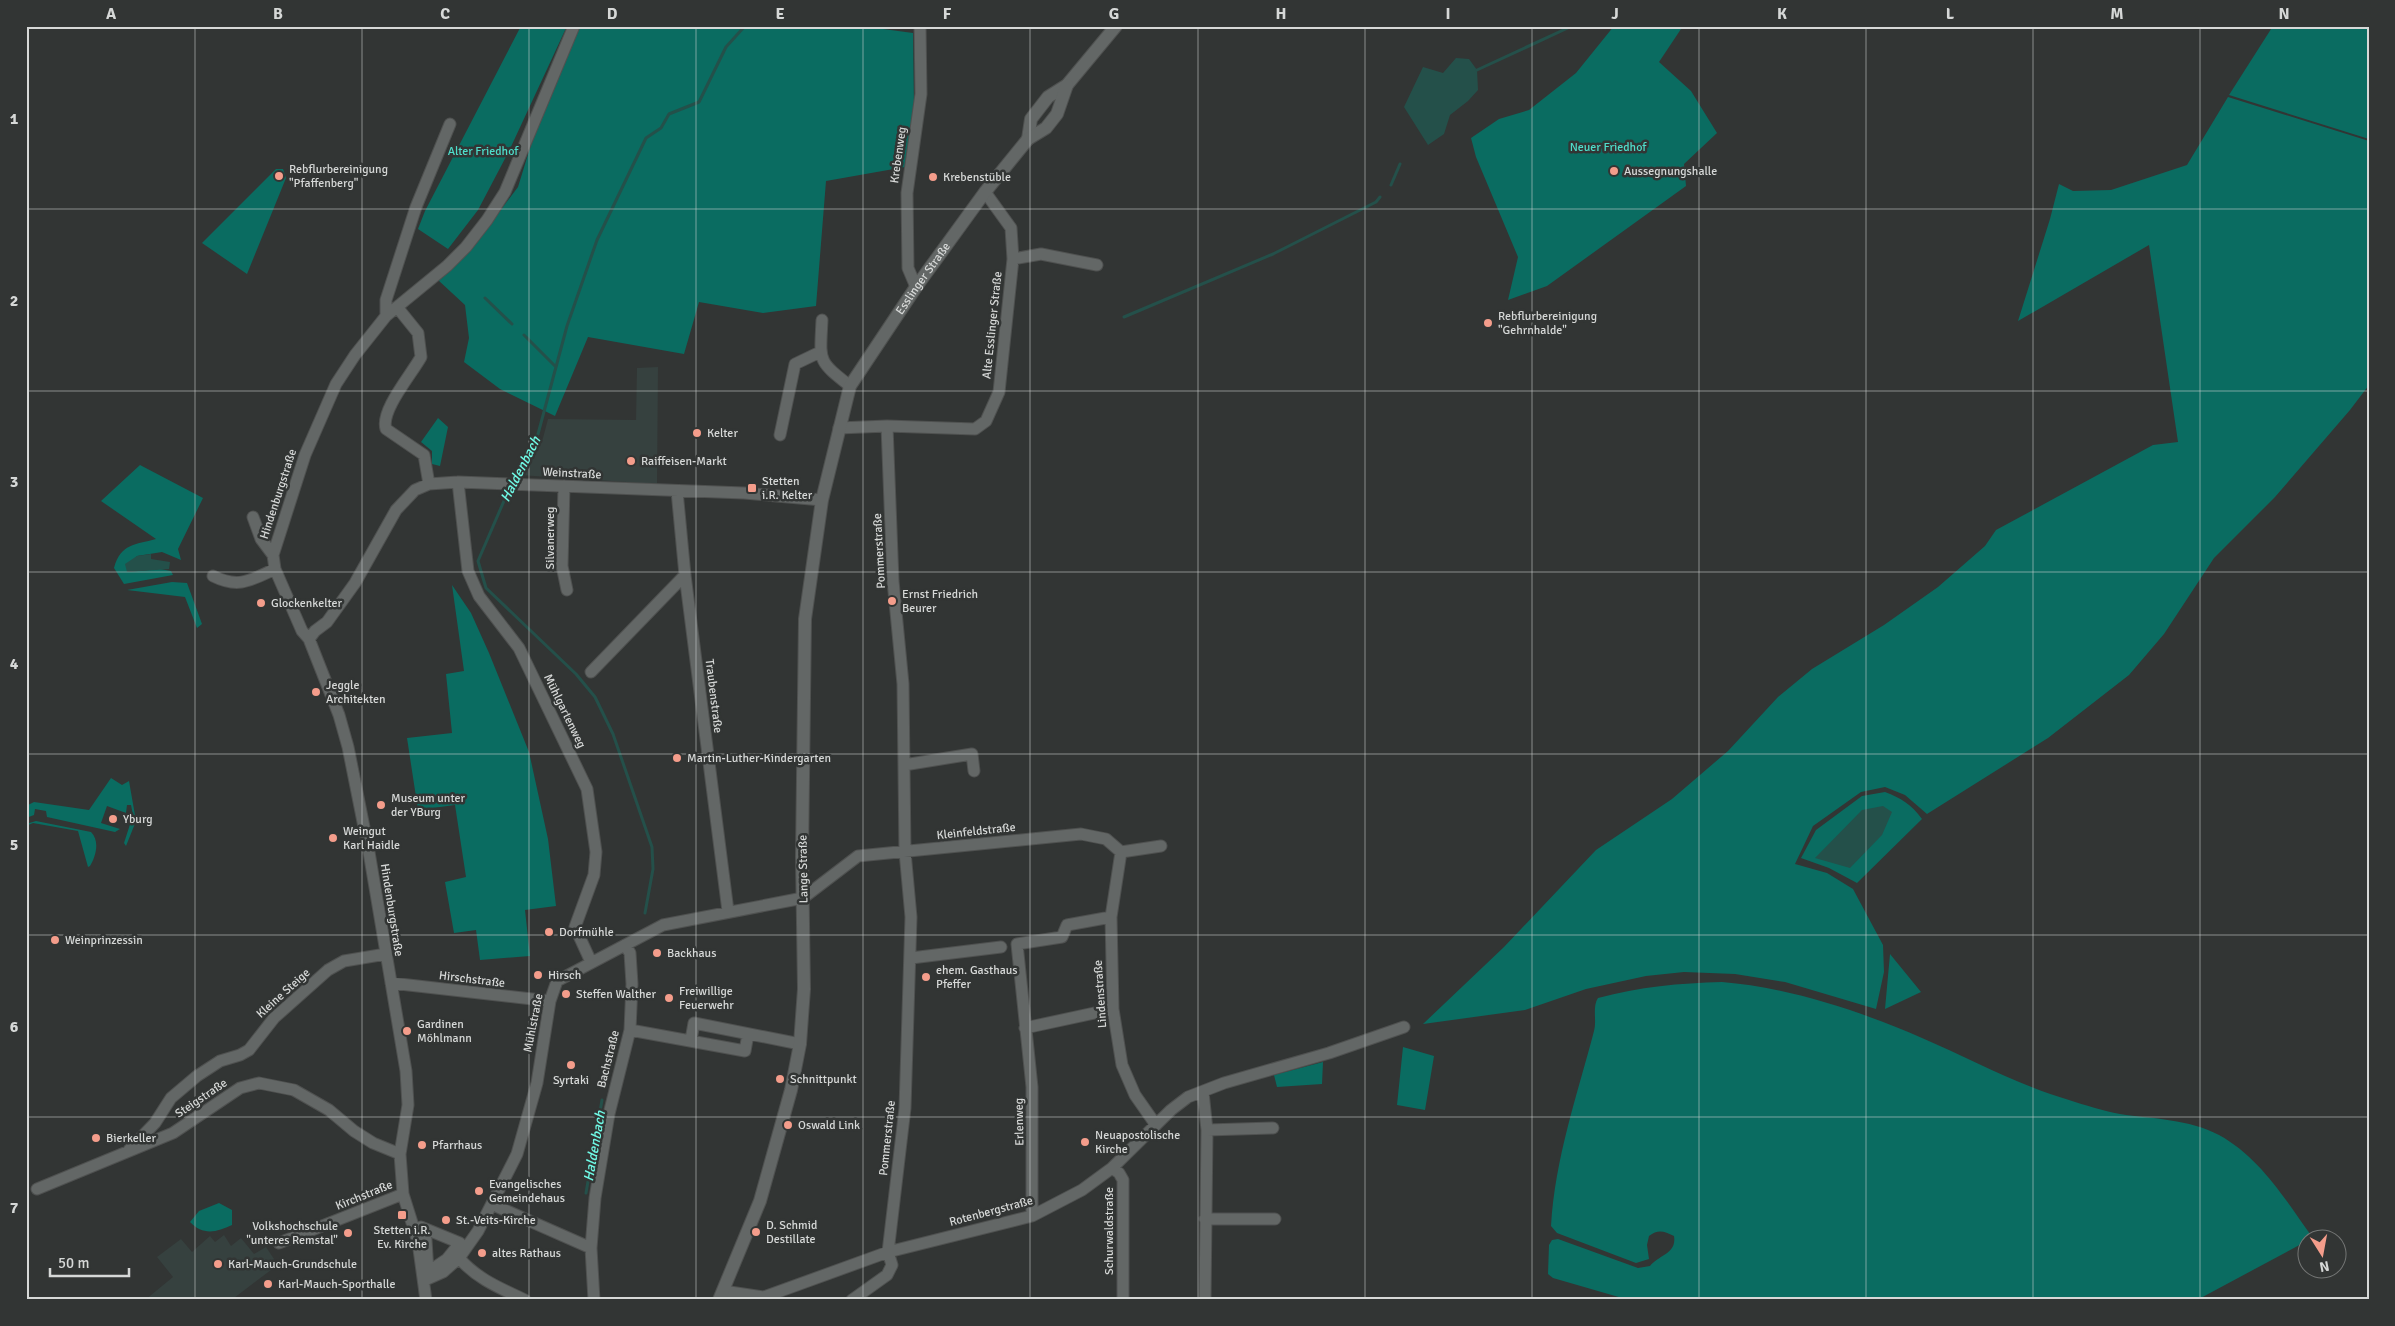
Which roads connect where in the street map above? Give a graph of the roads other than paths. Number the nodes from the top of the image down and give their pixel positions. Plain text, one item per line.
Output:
1 (574, 26) edge
2 (920, 26) edge
3 (1116, 26) edge
4 (1069, 83) junction
5 (450, 124) dead end
6 (1028, 139) junction
7 (986, 192) junction
8 (1013, 260) junction
9 (1097, 265) dead end
10 (916, 287) junction
11 (396, 307) junction
12 (386, 316) junction
13 (822, 320) dead end
14 (820, 352) junction
15 (850, 386) junction
16 (887, 426) junction
17 (839, 428) junction
18 (780, 435) dead end
19 (458, 482) junction
20 (428, 484) junction
21 (564, 486) junction
22 (676, 492) junction
23 (822, 500) junction
24 (253, 517) dead end
25 (273, 555) junction
26 (275, 569) junction
27 (685, 575) junction
28 (213, 576) dead end
29 (566, 590) dead end
30 (309, 639) junction
31 (591, 672) dead end
32 (904, 765) junction
33 (974, 771) dead end
34 (1161, 846) dead end
35 (905, 852) junction
36 (1121, 852) junction
37 (803, 898) junction
38 (728, 911) junction
39 (1110, 917) junction
40 (625, 945) junction
41 (1000, 947) dead end
42 (386, 954) junction
43 (911, 958) junction
44 (591, 962) junction
45 (390, 983) junction
46 (550, 1001) junction
47 (1113, 1009) junction
48 (1025, 1028) junction
49 (1404, 1028) dead end
50 (630, 1030) junction
51 (748, 1034) junction
52 (691, 1040) junction
53 (800, 1044) junction
54 (1203, 1092) junction
55 (1156, 1125) junction
56 (1273, 1128) dead end
57 (1207, 1130) junction
58 (126, 1154) junction
59 (400, 1154) junction
60 (1112, 1168) junction
61 (38, 1189) dead end
62 (403, 1194) junction
63 (495, 1206) junction
64 (1032, 1216) junction
65 (1204, 1219) junction
66 (1275, 1219) dead end
67 (279, 1243) dead end
68 (591, 1248) junction
69 (888, 1252) junction
70 (459, 1258) junction
71 (425, 1280) junction
72 (721, 1296) edge
73 (426, 1300) edge
74 (525, 1300) edge
75 (594, 1300) edge
76 (852, 1300) edge
77 (1123, 1300) edge
78 (1205, 1300) edge

1 - 11 street, Hindenburgstraße
2 - 10 street, Krebenweg
3 - 4 main road, Esslinger Straße
4 - 6 main road, Esslinger Straße
4 - 6 main road, Esslinger Straße
5 - 12 street
6 - 7 main road, Esslinger Straße
7 - 8 street, Alte Esslinger Straße
7 - 10 main road, Esslinger Straße
8 - 9 street, Alte Esslinger Straße
8 - 16 street, Alte Esslinger Straße
10 - 15 main road, Esslinger Straße
11 - 12 street, Hindenburgstraße
11 - 20 street
12 - 25 street, Hindenburgstraße
13 - 14 street
14 - 15 street
14 - 18 street
15 - 17 main road, Esslinger Straße
16 - 17 street, Alte Esslinger Straße
16 - 32 street, Pommerstraße
17 - 23 main road, Lange Straße
19 - 20 street, Weinstraße
19 - 21 street, Weinstraße
19 - 44 street, Mühlgartenweg
20 - 30 street
21 - 22 street, Weinstraße
21 - 29 street, Silvanerweg
22 - 23 street, Weinstraße
22 - 27 street, Traubenstraße
23 - 37 main road, Lange Straße
24 - 25 street
25 - 26 street, Hindenburgstraße
26 - 28 street
26 - 30 street, Hindenburgstraße
27 - 31 street
27 - 38 street, Traubenstraße
30 - 42 street, Hindenburgstraße
32 - 33 street
32 - 35 street, Pommerstraße
34 - 36 street
35 - 36 street, Kleinfeldstraße
35 - 37 street, Kleinfeldstraße
35 - 43 street, Pommerstraße
36 - 39 street, Lindenstraße
37 - 38 street, Mühlstraße
37 - 53 main road, Lange Straße
38 - 40 street, Mühlstraße
39 - 47 street, Lindenstraße
39 - 48 street, Erlenweg
40 - 44 street, Mühlstraße
40 - 50 street, Bachstraße
41 - 43 street
42 - 45 street, Hindenburgstraße
42 - 58 street, Kleine Steige
43 - 69 street, Pommerstraße
44 - 46 street, Mühlstraße
45 - 46 street, Hirschstraße
45 - 59 street, Hindenburgstraße
46 - 63 street, Mühlstraße
47 - 48 street
47 - 55 street, Lindenstraße
48 - 64 street, Erlenweg
49 - 54 street, Rotenbergstraße
50 - 52 street
50 - 68 street, Bachstraße
51 - 52 street
51 - 52 street
51 - 53 street
53 - 72 main road, Lange Straße
54 - 55 street, Rotenbergstraße
54 - 57 street
55 - 60 street, Rotenbergstraße
56 - 57 street
57 - 65 street
58 - 59 street, Steigstraße
58 - 61 street, Steigstraße
59 - 62 street, Kirchstraße
60 - 64 street, Rotenbergstraße
60 - 77 street, Schurwaldstraße
62 - 67 street, Kirchstraße
62 - 71 street, Kirchstraße
63 - 68 street
63 - 70 street, Mühlstraße
64 - 69 street, Rotenbergstraße
65 - 66 street
65 - 78 street
68 - 75 street, Bachstraße
69 - 72 street, Rotenbergstraße
69 - 76 street, Pommerstraße
70 - 71 street, Mühlstraße
70 - 74 street
71 - 73 street, Kirchstraße

